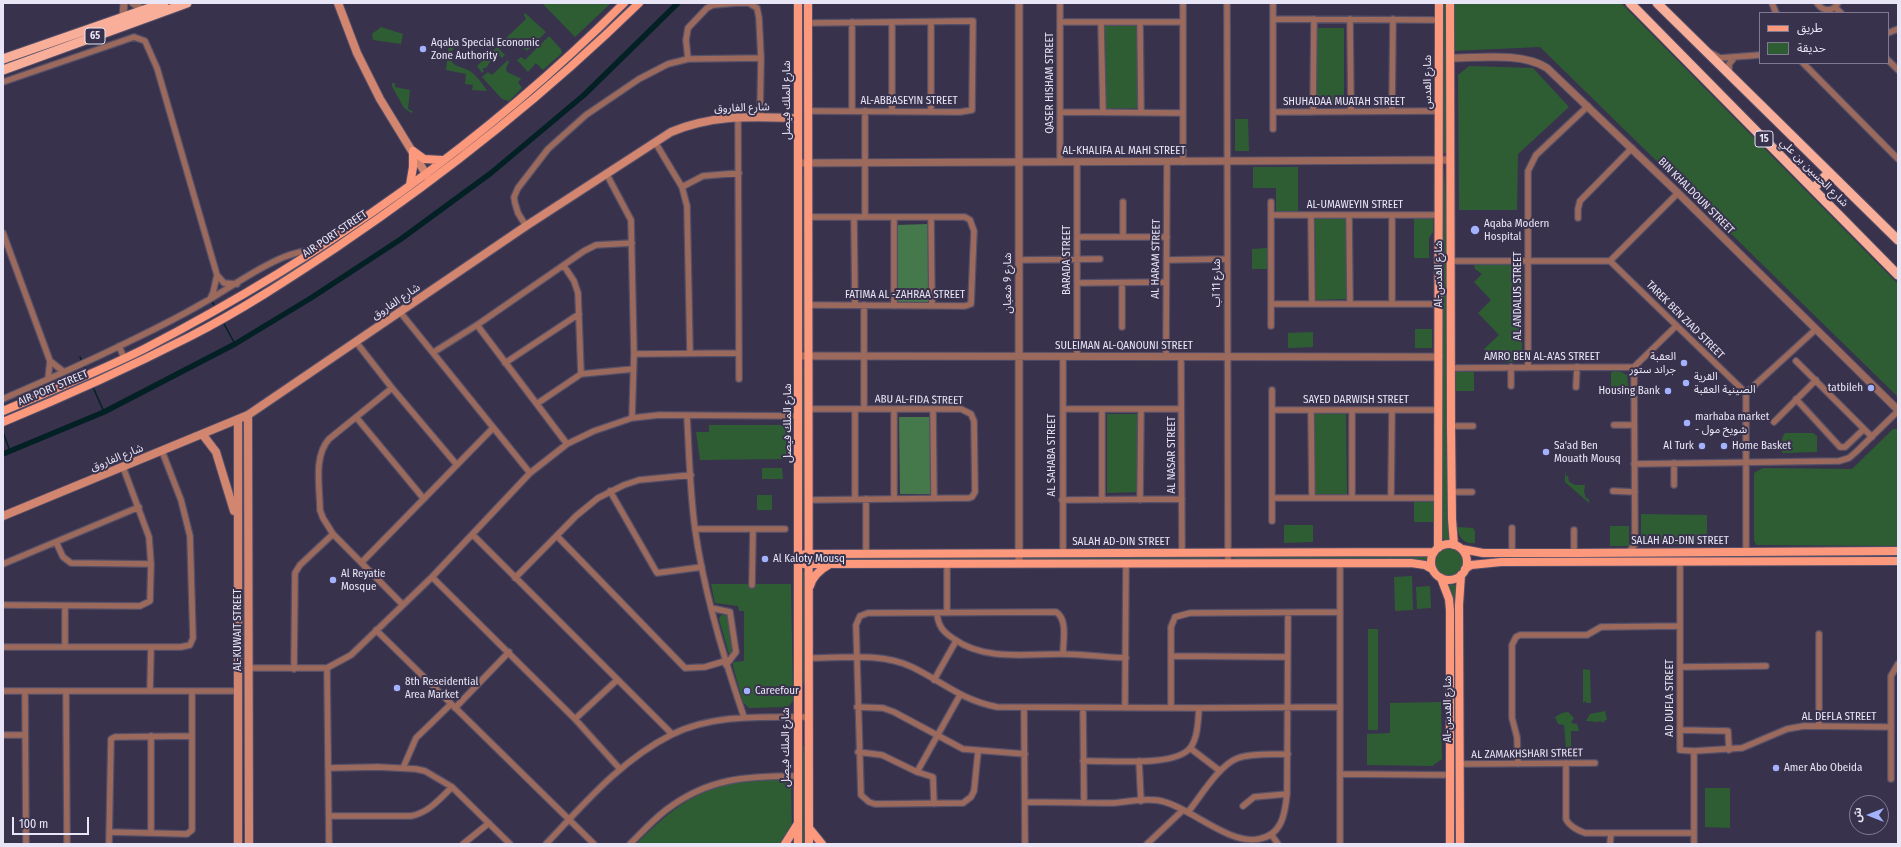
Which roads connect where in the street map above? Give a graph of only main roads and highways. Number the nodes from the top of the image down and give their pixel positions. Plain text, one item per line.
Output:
1 (164, 3) edge
2 (187, 3) edge
3 (338, 3) edge
4 (624, 3) edge
5 (639, 3) edge
6 (798, 3) edge
7 (808, 3) edge
8 (1439, 3) edge
9 (1450, 3) edge
10 (1630, 3) edge
11 (1660, 4) edge
12 (173, 5) edge
13 (3, 59) edge
14 (3, 70) edge
15 (798, 118) junction
16 (413, 151) junction
17 (443, 160) junction
18 (1439, 160) joint
19 (1829, 172) junction
20 (424, 173) junction
21 (431, 181) junction
22 (410, 185) junction
23 (1813, 189) junction
24 (1898, 240) edge
25 (1898, 275) edge
26 (3, 412) edge
27 (248, 415) junction
28 (238, 421) junction
29 (3, 422) edge
30 (203, 435) junction
31 (3, 516) edge
32 (238, 528) junction
33 (1454, 545) junction
34 (1462, 549) junction
35 (1436, 550) junction
36 (1898, 551) edge
37 (1849, 552) junction
38 (799, 554) junction
39 (809, 554) junction
40 (1562, 557) junction
41 (1850, 561) junction
42 (1898, 561) edge
43 (798, 564) junction
44 (809, 564) junction
45 (830, 564) junction
46 (1432, 568) junction
47 (1463, 572) junction
48 (1441, 578) junction
49 (809, 590) junction
50 (1450, 704) junction
51 (1459, 704) junction
52 (1450, 716) junction
53 (1459, 716) junction
54 (249, 795) junction
55 (238, 796) junction
56 (798, 825) junction
57 (809, 828) junction
58 (238, 844) edge
59 (249, 844) edge
60 (785, 844) edge
61 (798, 844) edge
62 (809, 844) edge
63 (822, 844) edge
64 (1450, 844) edge
65 (1460, 844) edge

1 - 13 highway, 65
2 - 12 highway, 65
3 - 16 main road
4 - 17 main road, AIR PORT STREET
5 - 21 main road, AIR PORT STREET
6 - 15 main road, شارع الملك فيصل
7 - 39 main road, شارع الملك فيصل
8 - 18 main road, شارع القدس
9 - 33 main road, Al-شارع القدس
10 - 23 highway, شارع الحسين بن علي / 15
11 - 19 highway, شارع الحسين بن علي / 15
12 - 14 highway, 65
15 - 27 main road, شارع الفاروق
15 - 38 main road, شارع الملك فيصل
16 - 17 main road
16 - 20 main road
16 - 22 main road
17 - 20 main road, AIR PORT STREET
18 - 35 main road, Al-شارع القدس
19 - 23 highway
19 - 24 highway, شارع الحسين بن علي / 15
20 - 21 main road
20 - 22 main road, AIR PORT STREET
21 - 29 main road, AIR PORT STREET
22 - 26 main road, AIR PORT STREET
23 - 25 highway, شارع الحسين بن علي / 15
27 - 28 main road, شارع الفاروق
27 - 54 main road, AL-KUWAIT STREET
28 - 30 main road, شارع الفاروق
28 - 32 main road, AL-KUWAIT STREET
30 - 31 main road, شارع الفاروق
30 - 32 main road
32 - 55 main road, AL-KUWAIT STREET
33 - 34 main road
33 - 35 main road
34 - 40 main road, SALAH AD-DIN STREET
34 - 47 main road
35 - 39 main road, SALAH AD-DIN STREET
35 - 46 main road
36 - 37 main road, SALAH AD-DIN STREET
37 - 40 main road, SALAH AD-DIN STREET
37 - 41 main road
38 - 39 main road, SALAH AD-DIN STREET
38 - 43 main road, شارع الملك فيصل
39 - 44 main road, شارع الملك فيصل
40 - 41 main road, SALAH AD-DIN STREET
40 - 47 main road, SALAH AD-DIN STREET
41 - 42 main road, SALAH AD-DIN STREET
43 - 44 main road, SALAH AD-DIN STREET
43 - 56 main road, شارع الملك فيصل
44 - 45 main road, SALAH AD-DIN STREET
44 - 49 main road, شارع الملك فيصل
45 - 46 main road, SALAH AD-DIN STREET
45 - 49 main road
46 - 48 main road
47 - 48 main road
47 - 51 main road, Al-شارع القدس
48 - 50 main road, Al-شارع القدس
49 - 57 main road, شارع الملك فيصل
50 - 51 main road
50 - 52 main road, Al-شارع القدس
51 - 53 main road, Al-شارع القدس
52 - 53 main road
52 - 64 main road, Al-شارع القدس
53 - 65 main road, Al-شارع القدس
54 - 55 main road
54 - 59 main road, AL-KUWAIT STREET
55 - 58 main road, AL-KUWAIT STREET
56 - 60 main road
56 - 61 main road, شارع الملك فيصل
57 - 62 main road, شارع الملك فيصل
57 - 63 main road

